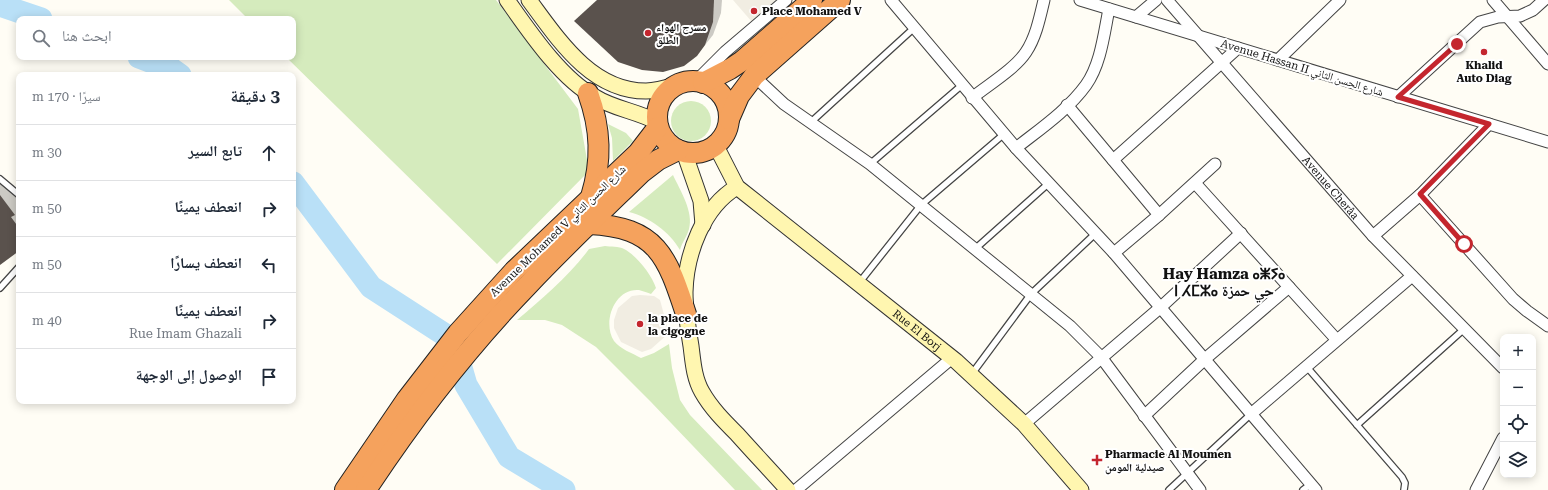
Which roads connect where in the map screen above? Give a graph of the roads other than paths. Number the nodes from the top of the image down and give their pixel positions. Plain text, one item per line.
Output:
1 (507, 0) edge
2 (529, 0) edge
3 (786, 0) edge
4 (812, 0) edge
5 (840, 0) edge
6 (891, 0) edge
7 (1044, 0) edge
8 (1080, 0) edge
9 (1156, 0) edge
10 (1167, 0) edge
11 (1493, 0) edge
12 (1544, 0) edge
13 (1338, 1) edge
14 (1109, 9) junction
15 (1136, 17) junction
16 (1509, 18) junction
17 (914, 28) junction
18 (1200, 36) junction
19 (1238, 48) junction
20 (1278, 60) junction
21 (1222, 63) junction
22 (1548, 64) edge
23 (754, 76) junction
24 (699, 82) junction
25 (962, 85) junction
26 (676, 86) junction
27 (588, 94) junction
28 (1398, 97) junction
29 (972, 98) junction
30 (1067, 105) junction
31 (729, 119) junction
32 (810, 123) junction
33 (658, 124) junction
34 (1489, 124) junction
35 (1004, 134) junction
36 (1548, 142) edge
37 (716, 146) junction
38 (1016, 148) junction
39 (681, 151) junction
40 (1112, 160) junction
41 (870, 164) junction
42 (1215, 164) dead end
43 (0, 179) edge
44 (1049, 183) junction
45 (1195, 183) junction
46 (737, 187) junction
47 (16, 192) edge
48 (1420, 194) junction
49 (591, 197) junction
50 (921, 205) junction
51 (1160, 215) junction
52 (589, 224) junction
53 (703, 225) junction
54 (1096, 234) junction
55 (1241, 234) junction
56 (1373, 236) junction
57 (975, 249) junction
58 (1114, 253) junction
59 (16, 269) edge
60 (1412, 276) junction
61 (521, 277) junction
62 (858, 284) junction
63 (1289, 287) junction
64 (0, 288) edge
65 (1031, 294) junction
66 (1161, 307) junction
67 (686, 314) junction
68 (1548, 326) edge
69 (1464, 328) junction
70 (1336, 339) junction
71 (1101, 357) junction
72 (952, 358) junction
73 (1205, 359) junction
74 (1500, 365) edge
75 (1306, 366) junction
76 (971, 375) junction
77 (1251, 414) junction
78 (1144, 416) junction
79 (1024, 424) junction
80 (1357, 425) junction
81 (1501, 442) edge
82 (1188, 474) junction
83 (367, 478) edge
84 (1310, 488) edge
85 (345, 490) edge
86 (788, 490) edge
87 (796, 490) edge
88 (1081, 490) edge
89 (1169, 490) edge
90 (1200, 490) edge
91 (1404, 490) edge
92 (1476, 490) edge

1 - 27 main road
2 - 26 main road
3 - 24 street
4 - 24 highway
5 - 23 highway
6 - 17 street
7 - 29 street
8 - 14 street, Avenue Hassan II شارع الحسن الثاني
9 - 15 street
10 - 18 street, Avenue Cherâa
11 - 16 street
12 - 16 street
13 - 20 street
14 - 15 street, Avenue Hassan II شارع الحسن الثاني
14 - 30 street
15 - 18 street, Avenue Hassan II شارع الحسن الثاني
16 - 22 street
16 - 28 street
17 - 25 street
17 - 32 lane
18 - 19 street, Avenue Hassan II شارع الحسن الثاني
18 - 21 street, Avenue Cherâa
19 - 20 street, Avenue Hassan II شارع الحسن الثاني
19 - 21 street
20 - 28 street, Avenue Hassan II شارع الحسن الثاني
21 - 40 street
21 - 56 street, Avenue Cherâa
23 - 31 highway
23 - 32 street
24 - 26 highway
24 - 31 highway
25 - 29 street
25 - 41 lane
26 - 33 highway
27 - 33 main road
27 - 49 highway
28 - 34 street, Avenue Hassan II شارع الحسن الثاني
29 - 35 street
30 - 38 street
30 - 40 street
31 - 37 highway
32 - 41 street
33 - 39 highway
33 - 49 highway, Avenue Mohamed V شارع الحسن الثاني
34 - 36 street, Avenue Hassan II شارع الحسن الثاني
34 - 48 street
35 - 38 street
35 - 50 lane
37 - 39 highway
37 - 46 main road
38 - 44 street
39 - 52 highway, Avenue Mohamed V شارع الحسن الثاني
39 - 53 main road
40 - 51 street
41 - 50 street
42 - 45 street
43 - 47 lane
44 - 54 street
44 - 57 lane
45 - 51 street
45 - 55 street
46 - 53 main road
46 - 62 main road, Rue El Borj
48 - 56 street
48 - 68 street
49 - 61 highway, Avenue Mohamed V شارع الحسن الثاني
50 - 57 street
50 - 62 lane
51 - 58 street
52 - 61 highway, Avenue Mohamed V شارع الحسن الثاني
52 - 67 highway
53 - 67 main road
54 - 58 street
54 - 65 lane
55 - 63 street
55 - 66 street
56 - 60 street, Avenue Cherâa
57 - 65 street
58 - 66 street
59 - 64 lane
60 - 69 street, Avenue Cherâa
60 - 70 street
61 - 83 highway, Avenue Mohamed V شارع الحسن الثاني
62 - 72 main road, Rue El Borj
63 - 70 street
63 - 73 street
65 - 71 street
65 - 76 lane
66 - 71 street
66 - 73 street
67 - 86 main road
69 - 74 street, Avenue Cherâa
69 - 80 lane
70 - 75 street
71 - 78 street
71 - 79 street
72 - 76 main road, Rue El Borj
72 - 87 street
73 - 77 street
73 - 78 street
75 - 77 street
75 - 80 lane
76 - 79 main road, Rue El Borj
77 - 82 lane
77 - 84 street
78 - 82 street
79 - 88 main road, Rue El Borj
80 - 91 lane
81 - 92 street
82 - 89 lane
82 - 90 street
83 - 85 highway, Avenue Mohamed V شارع الحسن الثاني

